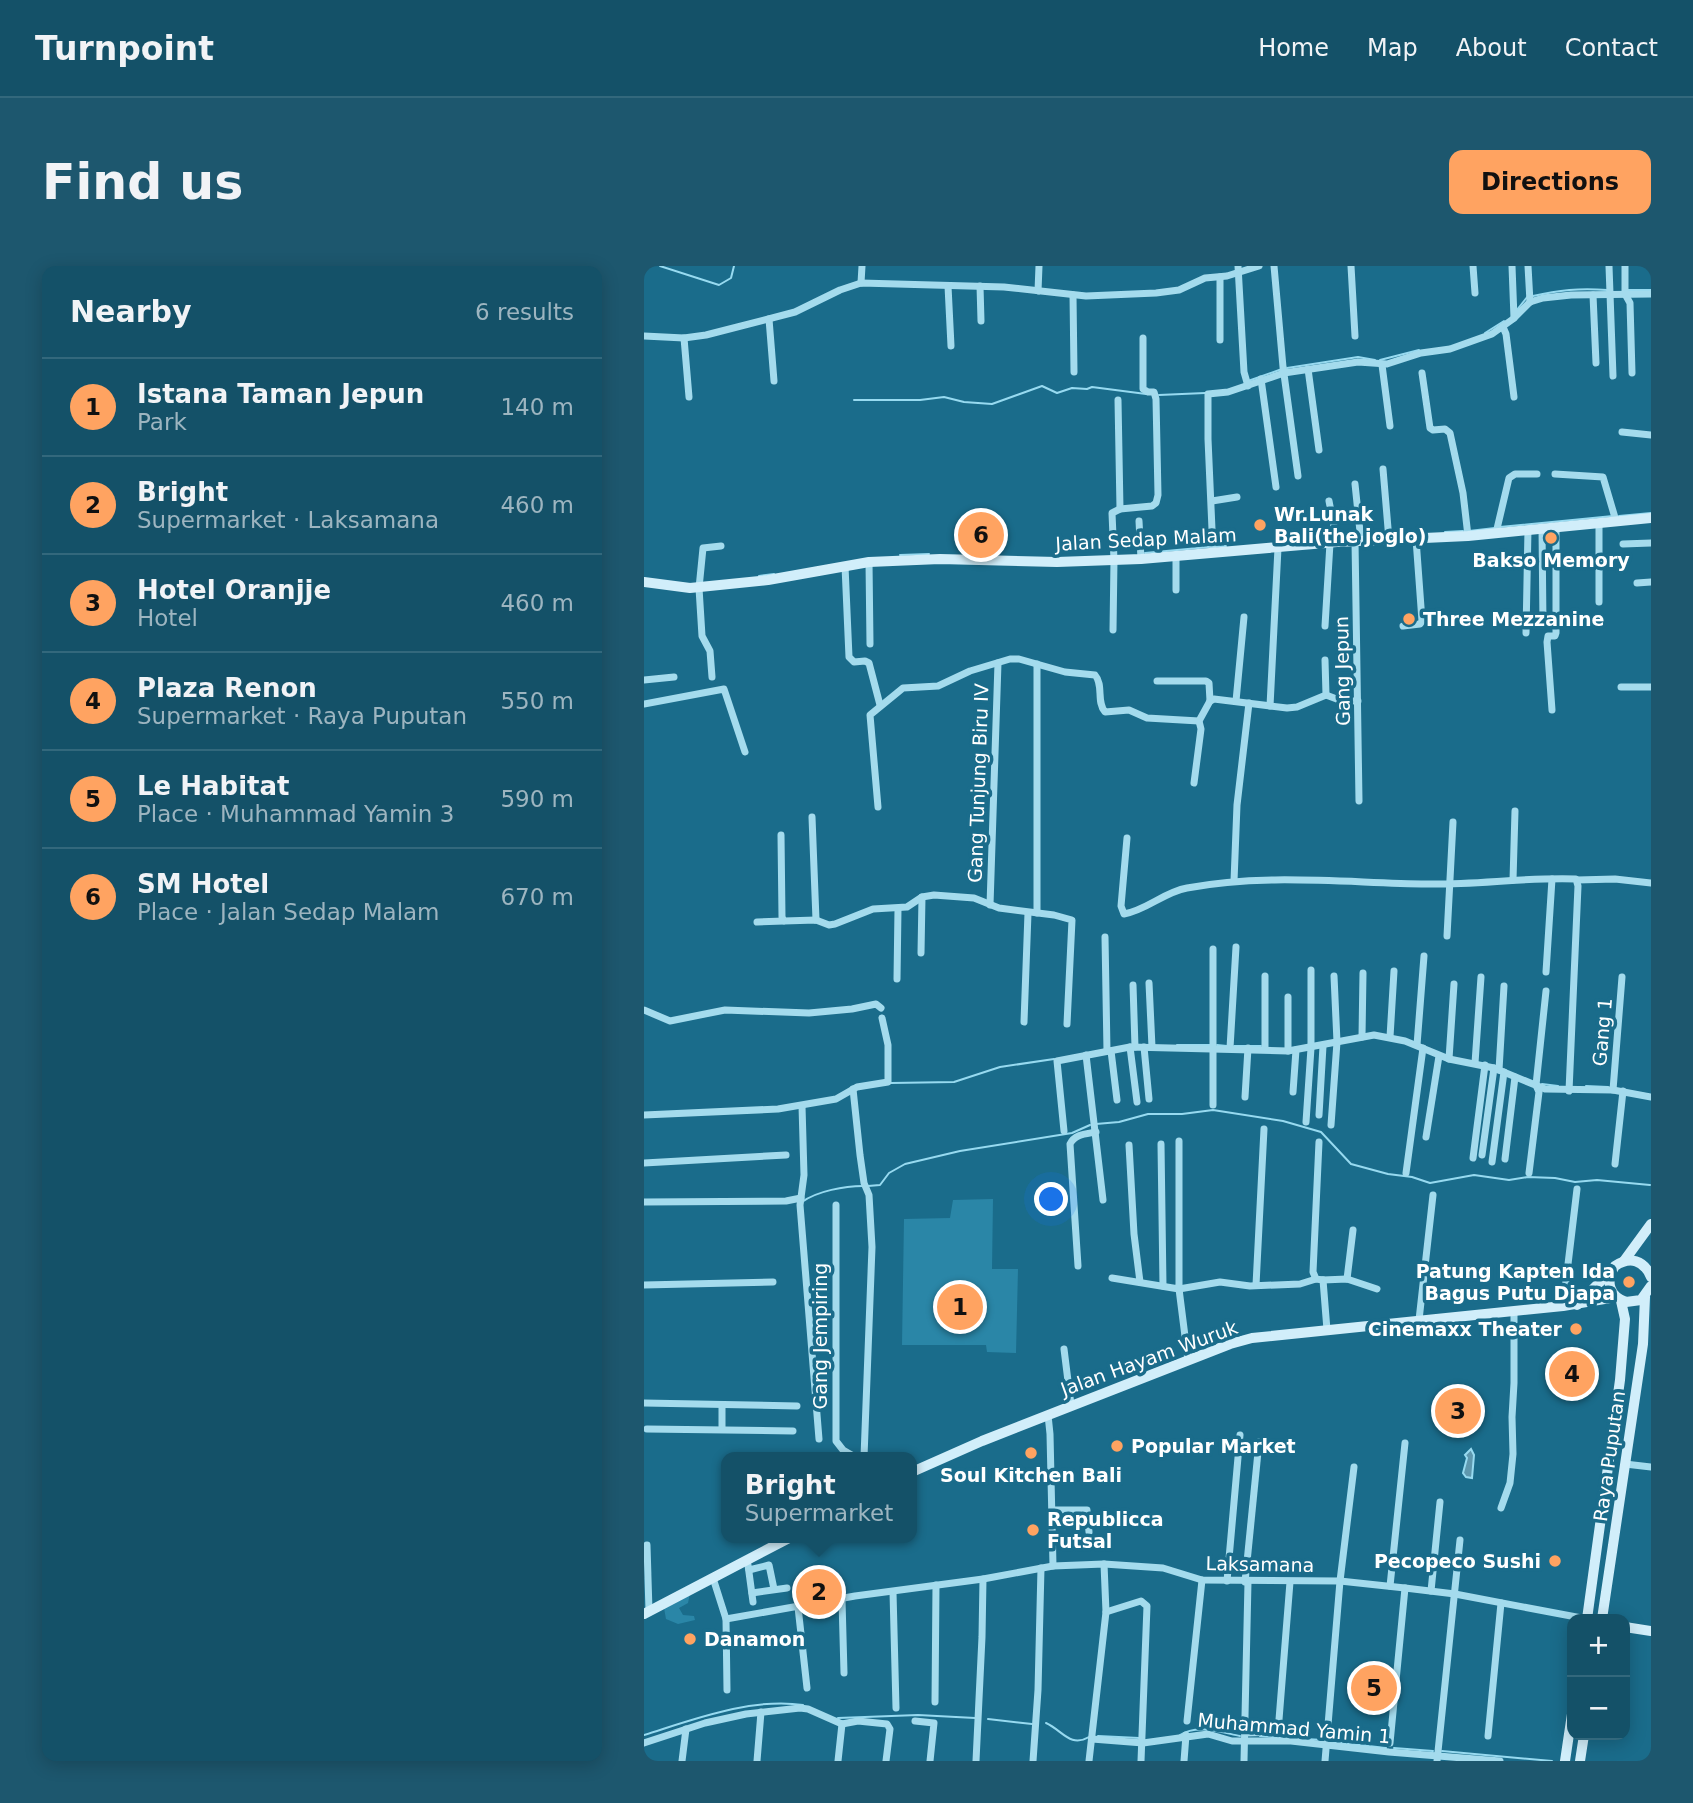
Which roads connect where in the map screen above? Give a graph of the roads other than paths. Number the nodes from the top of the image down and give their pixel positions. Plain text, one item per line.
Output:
1 (862, 266) edge
2 (1039, 266) edge
3 (1259, 266) edge
4 (1274, 266) edge
5 (1350, 266) edge
6 (1473, 266) edge
7 (1512, 266) edge
8 (1528, 266) edge
9 (1609, 266) edge
10 (1625, 266) edge
11 (1238, 269) edge
12 (1220, 277) junction
13 (860, 283) junction
14 (948, 286) junction
15 (979, 286) junction
16 (1038, 291) junction
17 (1610, 291) junction
18 (1625, 291) junction
19 (1475, 293) dead end
20 (1651, 294) edge
21 (1073, 295) junction
22 (1593, 295) junction
23 (1530, 298) junction
24 (1514, 314) junction
25 (769, 319) junction
26 (981, 321) dead end
27 (1503, 327) junction
28 (644, 335) edge
29 (1355, 336) dead end
30 (684, 338) junction
31 (1143, 338) dead end
32 (1220, 340) dead end
33 (951, 346) dead end
34 (1596, 363) dead end
35 (1381, 365) junction
36 (1308, 369) junction
37 (1284, 370) junction
38 (1074, 372) dead end
39 (1422, 373) dead end
40 (1633, 373) dead end
41 (1613, 376) dead end
42 (1261, 379) junction
43 (774, 381) dead end
44 (1247, 383) junction
45 (689, 397) dead end
46 (1514, 397) dead end
47 (1118, 400) dead end
48 (1390, 426) dead end
49 (1622, 432) dead end
50 (1651, 435) edge
51 (1319, 450) dead end
52 (1383, 469) dead end
53 (1537, 474) dead end
54 (1555, 474) dead end
55 (1298, 475) dead end
56 (1355, 484) dead end
57 (1276, 487) dead end
58 (1237, 497) dead end
59 (1212, 501) junction
60 (1329, 501) dead end
61 (1120, 509) junction
62 (1615, 517) junction
63 (1651, 517) edge
64 (1139, 521) dead end
65 (1599, 522) junction
66 (1556, 526) junction
67 (1497, 528) junction
68 (1542, 528) junction
69 (1528, 529) junction
70 (1468, 532) junction
71 (1389, 536) junction
72 (1359, 538) junction
73 (1416, 539) junction
74 (1335, 540) junction
75 (1651, 543) edge
76 (1623, 544) dead end
77 (721, 546) dead end
78 (1213, 548) junction
79 (1278, 548) junction
80 (1141, 555) junction
81 (1176, 555) junction
82 (1114, 556) junction
83 (869, 562) junction
84 (845, 566) junction
85 (644, 582) edge
86 (1651, 582) edge
87 (699, 583) junction
88 (1637, 583) dead end
89 (1176, 590) dead end
90 (1599, 602) dead end
91 (1244, 617) dead end
92 (1543, 625) dead end
93 (1325, 626) dead end
94 (1403, 626) dead end
95 (1113, 630) dead end
96 (1526, 633) dead end
97 (870, 644) dead end
98 (1325, 660) dead end
99 (998, 663) junction
100 (1037, 664) junction
101 (674, 677) dead end
102 (712, 677) dead end
103 (644, 680) edge
104 (1157, 681) dead end
105 (1621, 687) dead end
106 (1651, 687) edge
107 (1326, 695) junction
108 (1210, 701) junction
109 (1236, 701) junction
110 (1358, 701) junction
111 (1249, 703) junction
112 (644, 704) edge
113 (880, 705) junction
114 (1270, 706) junction
115 (1552, 710) dead end
116 (1199, 720) junction
117 (745, 752) dead end
118 (1194, 783) dead end
119 (1359, 801) dead end
120 (878, 807) dead end
121 (1514, 811) dead end
122 (812, 817) dead end
123 (1453, 822) dead end
124 (781, 835) dead end
125 (1126, 838) dead end
126 (1552, 879) junction
127 (1513, 880) junction
128 (1577, 880) junction
129 (1234, 881) junction
130 (1448, 883) junction
131 (1651, 883) edge
132 (922, 897) junction
133 (990, 905) junction
134 (898, 909) junction
135 (1028, 913) junction
136 (1037, 913) junction
137 (816, 920) junction
138 (784, 921) junction
139 (757, 922) dead end
140 (1447, 936) dead end
141 (1105, 937) dead end
142 (1236, 947) dead end
143 (1213, 949) dead end
144 (921, 953) dead end
145 (1424, 956) dead end
146 (1311, 970) dead end
147 (1394, 971) dead end
148 (1363, 972) dead end
149 (1546, 972) dead end
150 (1265, 976) dead end
151 (1334, 976) dead end
152 (1481, 977) dead end
153 (1622, 977) dead end
154 (897, 979) dead end
155 (1150, 984) dead end
156 (1454, 984) dead end
157 (1133, 985) dead end
158 (1504, 985) dead end
159 (1546, 991) dead end
160 (1288, 997) dead end
161 (881, 1008) dead end
162 (644, 1010) edge
163 (882, 1018) dead end
164 (1024, 1022) dead end
165 (1067, 1024) dead end
166 (1362, 1037) junction
167 (1390, 1037) junction
168 (1338, 1042) junction
169 (1323, 1046) junction
170 (1420, 1046) junction
171 (1133, 1047) junction
172 (1148, 1047) junction
173 (1214, 1048) junction
174 (1230, 1048) junction
175 (1248, 1048) junction
176 (1311, 1048) junction
177 (1265, 1049) junction
178 (1109, 1051) junction
179 (1292, 1051) junction
180 (1086, 1055) junction
181 (1439, 1056) junction
182 (1449, 1059) junction
183 (1475, 1063) junction
184 (1485, 1065) junction
185 (1499, 1070) junction
186 (1515, 1077) junction
187 (1536, 1085) junction
188 (853, 1088) junction
189 (1612, 1090) junction
190 (1569, 1091) junction
191 (1623, 1091) junction
192 (1293, 1092) dead end
193 (1245, 1097) dead end
194 (1651, 1097) edge
195 (1149, 1098) dead end
196 (1117, 1100) dead end
197 (1137, 1102) dead end
198 (802, 1105) junction
199 (1213, 1105) dead end
200 (644, 1115) edge
201 (1320, 1115) dead end
202 (1306, 1122) dead end
203 (1331, 1125) dead end
204 (1095, 1127) junction
205 (1264, 1129) dead end
206 (1064, 1131) dead end
207 (1426, 1137) dead end
208 (1179, 1141) dead end
209 (1319, 1142) dead end
210 (1161, 1144) dead end
211 (1129, 1145) dead end
212 (786, 1155) dead end
213 (1482, 1155) dead end
214 (1473, 1158) dead end
215 (1505, 1159) dead end
216 (1492, 1162) dead end
217 (644, 1163) edge
218 (1615, 1164) dead end
219 (1406, 1173) dead end
220 (1529, 1173) dead end
221 (1577, 1189) dead end
222 (1433, 1195) dead end
223 (1103, 1200) dead end
224 (801, 1201) junction
225 (644, 1202) edge
226 (836, 1205) dead end
227 (1651, 1224) edge
228 (1353, 1230) dead end
229 (1624, 1261) junction
230 (1078, 1266) dead end
231 (1651, 1266) edge
232 (1612, 1270) junction
233 (1651, 1275) edge
234 (1112, 1278) dead end
235 (1347, 1279) junction
236 (1320, 1280) junction
237 (772, 1282) dead end
238 (1140, 1282) junction
239 (644, 1285) edge
240 (1256, 1285) junction
241 (1163, 1286) junction
242 (1179, 1289) junction
243 (1377, 1289) dead end
244 (1649, 1293) edge
245 (1618, 1299) junction
246 (1577, 1305) junction
247 (1563, 1307) junction
248 (1514, 1311) junction
249 (1419, 1320) junction
250 (1333, 1333) junction
251 (1063, 1349) dead end
252 (1188, 1360) junction
253 (644, 1403) edge
254 (722, 1405) junction
255 (1071, 1405) junction
256 (797, 1406) dead end
257 (1048, 1415) junction
258 (647, 1429) dead end
259 (722, 1429) junction
260 (793, 1431) dead end
261 (1240, 1435) dead end
262 (819, 1439) dead end
263 (1259, 1442) dead end
264 (1405, 1443) dead end
265 (846, 1452) edge
266 (864, 1452) edge
267 (1625, 1464) junction
268 (1354, 1466) dead end
269 (1651, 1467) edge
270 (917, 1469) edge
271 (1440, 1502) dead end
272 (1501, 1508) dead end
273 (1053, 1510) junction
274 (1089, 1532) dead end
275 (1460, 1540) dead end
276 (781, 1543) edge
277 (647, 1545) dead end
278 (748, 1564) junction
279 (1104, 1564) junction
280 (1053, 1566) junction
281 (1041, 1568) junction
282 (713, 1578) junction
283 (983, 1579) junction
284 (1202, 1580) junction
285 (1227, 1581) junction
286 (1340, 1581) junction
287 (1247, 1582) junction
288 (1290, 1582) junction
289 (936, 1585) junction
290 (1390, 1586) junction
291 (787, 1588) dead end
292 (1405, 1588) junction
293 (774, 1589) junction
294 (1431, 1591) junction
295 (893, 1592) junction
296 (752, 1593) junction
297 (1455, 1594) junction
298 (842, 1600) junction
299 (753, 1602) dead end
300 (1501, 1603) junction
301 (798, 1608) junction
302 (1106, 1612) junction
303 (647, 1613) edge
304 (1588, 1614) edge
305 (1603, 1614) edge
306 (1567, 1615) edge
307 (726, 1619) junction
308 (1630, 1628) edge
309 (1651, 1631) edge
310 (844, 1673) dead end
311 (807, 1688) dead end
312 (727, 1690) dead end
313 (935, 1702) dead end
314 (896, 1708) dead end
315 (761, 1712) junction
316 (915, 1721) dead end
317 (1187, 1721) dead end
318 (842, 1724) junction
319 (686, 1729) junction
320 (1186, 1735) junction
321 (1488, 1736) dead end
322 (1246, 1737) junction
323 (1092, 1739) junction
324 (1568, 1740) edge
325 (1583, 1740) edge
326 (644, 1742) edge
327 (1143, 1742) junction
328 (1390, 1742) dead end
329 (1326, 1745) junction
330 (1389, 1752) junction
331 (1437, 1758) edge
332 (682, 1761) edge
333 (757, 1761) edge
334 (838, 1761) edge
335 (886, 1761) edge
336 (930, 1761) edge
337 (976, 1761) edge
338 (1033, 1761) edge
339 (1089, 1761) edge
340 (1141, 1761) edge
341 (1184, 1761) edge
342 (1244, 1761) edge
343 (1325, 1761) edge
344 (1389, 1761) edge
345 (1493, 1761) edge
346 (1500, 1761) edge
347 (1565, 1761) edge
348 (1580, 1761) edge

1 - 13 street
2 - 16 street
3 - 11 street
4 - 37 street
5 - 29 street
6 - 19 street
7 - 24 street
8 - 23 street
9 - 17 street
10 - 18 street
11 - 12 street
11 - 44 street
12 - 21 street
12 - 32 street
13 - 14 street
13 - 25 street
14 - 15 street
14 - 33 street
15 - 16 street
15 - 26 street
16 - 21 street
17 - 18 street
17 - 22 street
17 - 41 street
18 - 20 street
18 - 40 street
21 - 38 street
22 - 23 street
22 - 34 street
23 - 24 street
24 - 27 street
25 - 30 street
25 - 43 street
27 - 35 street
27 - 46 street
28 - 30 street
30 - 45 street
31 - 61 street
35 - 36 street
35 - 48 street
36 - 37 street
36 - 51 street
37 - 42 street
37 - 55 street
39 - 70 street
42 - 44 street
42 - 57 street
44 - 59 street
47 - 61 street
49 - 50 street
52 - 71 street
53 - 67 street
54 - 62 street
56 - 72 street, Gang Jepun
58 - 59 street
59 - 78 street
60 - 74 street, Gang Jepun
61 - 82 street
62 - 63 main road, Jalan Sedap Malam
62 - 65 main road, Jalan Sedap Malam
64 - 80 street
65 - 66 main road, Jalan Sedap Malam
65 - 90 street
66 - 68 main road, Jalan Sedap Malam
66 - 115 street
67 - 69 main road, Jalan Sedap Malam
67 - 70 main road, Jalan Sedap Malam
68 - 69 main road, Jalan Sedap Malam
68 - 92 street
69 - 96 street
70 - 73 main road, Jalan Sedap Malam
71 - 72 main road, Jalan Sedap Malam
71 - 73 main road, Jalan Sedap Malam
72 - 74 main road, Jalan Sedap Malam
72 - 110 street, Gang Jepun
73 - 94 street
74 - 79 main road, Jalan Sedap Malam
74 - 93 street, Gang Jepun
75 - 76 street
77 - 87 street
78 - 79 main road, Jalan Sedap Malam
78 - 81 main road, Jalan Sedap Malam
79 - 114 street
80 - 81 main road, Jalan Sedap Malam
80 - 82 main road, Jalan Sedap Malam
81 - 89 street
82 - 83 main road, Jalan Sedap Malam
82 - 95 street
83 - 84 main road, Jalan Sedap Malam
83 - 97 street
84 - 87 main road, Jalan Sedap Malam
84 - 113 street
85 - 87 main road, Jalan Sedap Malam
86 - 88 street
87 - 102 street
91 - 109 street
98 - 107 street
99 - 100 street, Gang Tunjung Biru IV
99 - 113 street, Gang Tunjung Biru IV
99 - 133 street, Gang Tunjung Biru IV
100 - 116 street, Gang Tunjung Biru IV
100 - 136 street
101 - 103 street
104 - 108 street
105 - 106 street
107 - 110 street
107 - 114 street
108 - 109 street
108 - 116 street
109 - 111 street
110 - 119 street, Gang Jepun
111 - 114 street
111 - 129 street
112 - 117 street
113 - 120 street, Gang Tunjung Biru IV
116 - 118 street
121 - 127 street
122 - 137 street
123 - 130 street
124 - 138 street
125 - 129 street
126 - 127 street
126 - 128 street
126 - 149 street
127 - 130 street
128 - 131 street
128 - 190 street
129 - 130 street
130 - 140 street
132 - 133 street
132 - 134 street
132 - 144 street
133 - 135 street
134 - 137 street
134 - 154 street
135 - 136 street
135 - 164 street
136 - 165 street
137 - 138 street
138 - 139 street
141 - 178 street
142 - 174 street
143 - 173 street
145 - 170 street
146 - 176 street
147 - 167 street
148 - 166 street
150 - 177 street
151 - 168 street
152 - 183 street
153 - 189 street, Gang 1
155 - 172 street
156 - 182 street
157 - 171 street
158 - 185 street
159 - 187 street
160 - 179 street
161 - 162 street
163 - 188 street
166 - 167 street
166 - 168 street
167 - 170 street
168 - 169 street
168 - 203 street
169 - 176 street
169 - 201 street
170 - 181 street
170 - 219 street
171 - 172 street
171 - 178 street
171 - 197 street
172 - 173 street
172 - 195 street
173 - 174 street
173 - 199 street
174 - 175 street
175 - 177 street
175 - 193 street
176 - 179 street
176 - 202 street
177 - 179 street
178 - 180 street
178 - 196 street
179 - 192 street
180 - 204 street
180 - 206 street
181 - 182 street
181 - 207 street
182 - 183 street
183 - 184 street
184 - 185 street
184 - 214 street
185 - 186 street
185 - 213 street
185 - 216 street
186 - 187 street
186 - 215 street
187 - 190 street
187 - 220 street
188 - 198 street
188 - 266 street
189 - 190 street
189 - 191 street
191 - 194 street
191 - 218 street
198 - 200 street
198 - 224 street
204 - 223 street
204 - 230 street
205 - 240 street
208 - 242 street
209 - 236 street
210 - 241 street
211 - 238 street
212 - 217 street
221 - 247 street
222 - 249 street
224 - 225 street
224 - 262 street
226 - 265 street, Gang Jempiring
227 - 229 main road
228 - 235 street
229 - 232 main road
229 - 233 main road
231 - 233 main road
232 - 245 main road, Raya Puputan
232 - 246 main road
234 - 238 street
235 - 236 street
235 - 243 street
236 - 240 street
236 - 250 street
237 - 239 street
238 - 241 street
240 - 242 street
241 - 242 street
242 - 252 street
244 - 245 main road, Jalan Hayam Wuruk
244 - 267 main road, Raya Puputan
245 - 246 main road, Jalan Hayam Wuruk
245 - 304 main road, Raya Puputan
246 - 247 main road, Jalan Hayam Wuruk
247 - 248 main road, Jalan Hayam Wuruk
248 - 249 main road, Jalan Hayam Wuruk
248 - 272 street
249 - 250 main road, Jalan Hayam Wuruk
250 - 252 main road, Jalan Hayam Wuruk
251 - 255 street
252 - 255 main road, Jalan Hayam Wuruk
253 - 254 street
254 - 256 street
254 - 259 street
255 - 257 main road, Jalan Hayam Wuruk
257 - 270 main road, Jalan Hayam Wuruk
257 - 273 street
258 - 259 street
259 - 260 street
261 - 285 street
263 - 287 street
264 - 290 street
267 - 269 street
267 - 305 main road, Raya Puputan
268 - 286 street
271 - 294 street
273 - 274 street
273 - 280 street
275 - 297 street
276 - 278 main road
277 - 303 street
278 - 282 main road
278 - 293 street
278 - 296 street
279 - 280 street, Laksamana
279 - 284 street, Laksamana
279 - 302 street
280 - 281 street, Laksamana
281 - 283 street, Laksamana
281 - 338 street
282 - 303 main road
282 - 307 street
283 - 289 street, Laksamana
283 - 337 street
284 - 285 street, Laksamana
284 - 317 street
285 - 287 street, Laksamana
286 - 288 street, Laksamana
286 - 290 street, Laksamana
286 - 329 street
287 - 288 street, Laksamana
287 - 322 street
288 - 322 street
289 - 295 street, Laksamana
289 - 313 street
290 - 292 street, Laksamana
291 - 293 street
292 - 294 street, Laksamana
292 - 328 street
293 - 296 street
294 - 297 street, Laksamana
295 - 298 street, Laksamana
295 - 314 street
296 - 299 street
297 - 300 street, Laksamana
297 - 331 street
298 - 301 street, Laksamana
298 - 310 street
300 - 306 street, Laksamana
300 - 321 street
301 - 307 street, Laksamana
301 - 311 street
302 - 323 street
302 - 327 street
307 - 312 street
308 - 309 main road
315 - 318 street
315 - 319 street
315 - 333 street
316 - 336 street
318 - 334 street
318 - 335 street
319 - 326 street
319 - 332 street
320 - 322 street, Muhammad Yamin 1
320 - 327 street, Muhammad Yamin 1
320 - 341 street
322 - 329 street, Muhammad Yamin 1
322 - 342 street
323 - 327 street, Muhammad Yamin 1
323 - 339 street
324 - 347 main road
325 - 348 main road
327 - 340 street
329 - 330 street, Muhammad Yamin 1
329 - 343 street
330 - 331 street, Muhammad Yamin 1
330 - 344 street
331 - 345 street, Muhammad Yamin 1
345 - 346 street, Muhammad Yamin 1

